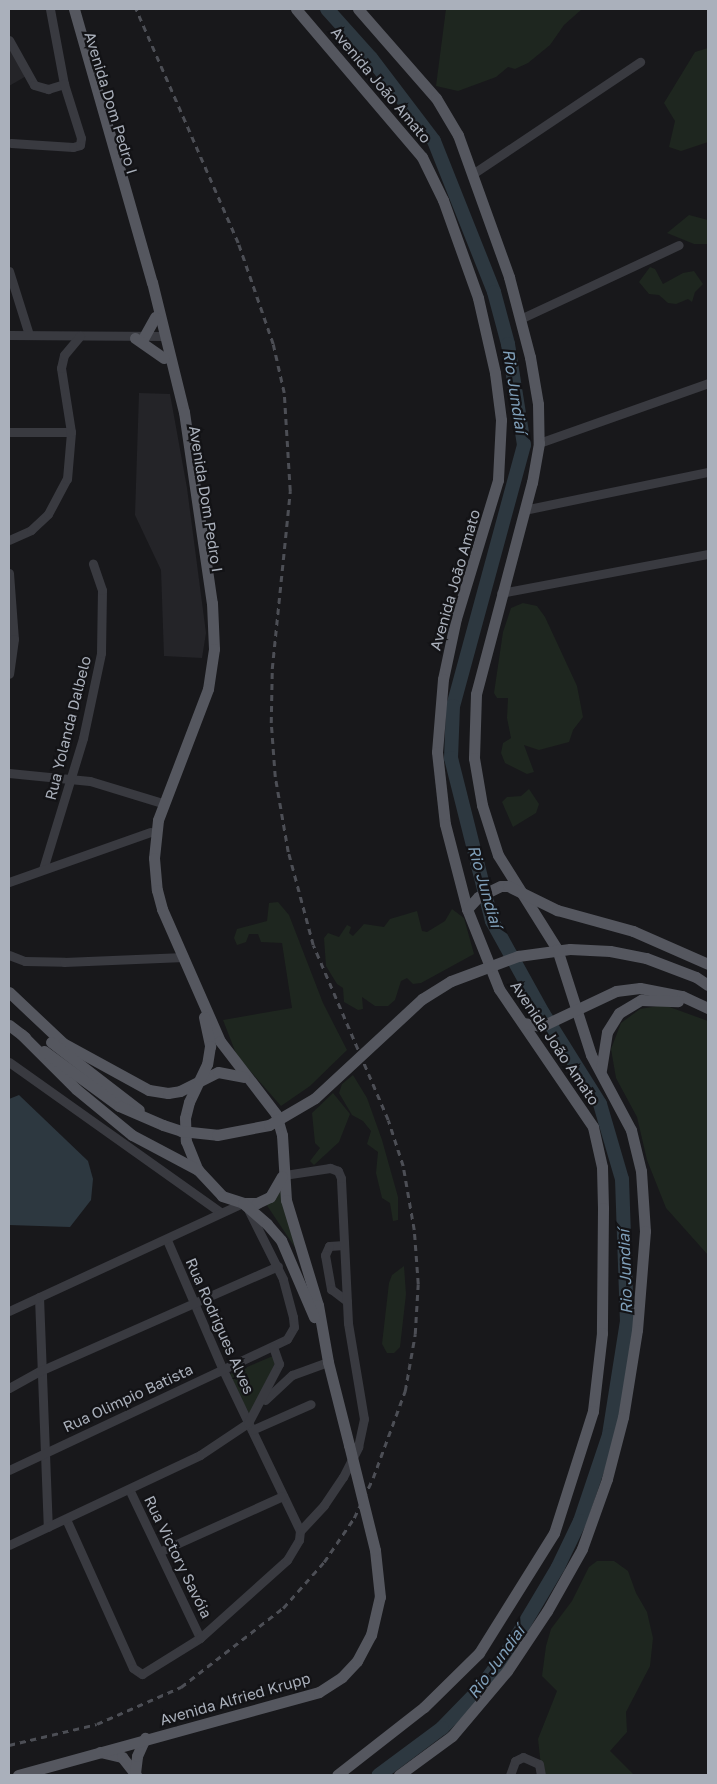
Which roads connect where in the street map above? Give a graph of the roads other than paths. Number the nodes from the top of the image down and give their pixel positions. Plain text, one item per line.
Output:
1 (50, 9) edge
2 (68, 9) edge
3 (74, 9) edge
4 (296, 9) edge
5 (358, 9) edge
6 (9, 40) edge
7 (640, 62) dead end
8 (64, 84) junction
9 (11, 143) dead end
10 (474, 172) junction
11 (679, 245) dead end
12 (9, 271) edge
13 (155, 317) junction
14 (520, 319) junction
15 (9, 335) edge
16 (29, 335) junction
17 (80, 336) junction
18 (162, 336) junction
19 (139, 337) junction
20 (164, 358) junction
21 (708, 383) edge
22 (9, 432) edge
23 (71, 432) junction
24 (539, 443) junction
25 (708, 472) edge
26 (524, 510) junction
27 (9, 540) edge
28 (708, 554) edge
29 (92, 564) dead end
30 (9, 573) edge
31 (501, 592) junction
32 (9, 674) edge
33 (9, 773) edge
34 (72, 778) junction
35 (160, 802) junction
36 (150, 832) junction
37 (43, 869) junction
38 (9, 882) edge
39 (523, 892) junction
40 (467, 909) junction
41 (9, 955) edge
42 (180, 957) junction
43 (708, 964) edge
44 (708, 985) edge
45 (194, 988) junction
46 (9, 992) edge
47 (9, 997) edge
48 (696, 1003) junction
49 (708, 1008) edge
50 (573, 1012) junction
51 (523, 1023) junction
52 (9, 1024) edge
53 (21, 1034) junction
54 (9, 1062) edge
55 (602, 1070) junction
56 (244, 1077) junction
57 (196, 1084) junction
58 (148, 1118) junction
59 (198, 1170) junction
60 (284, 1174) junction
61 (246, 1207) junction
62 (220, 1212) junction
63 (167, 1240) junction
64 (344, 1245) junction
65 (278, 1266) junction
66 (40, 1297) junction
67 (347, 1301) junction
68 (194, 1305) junction
69 (9, 1311) edge
70 (320, 1329) junction
71 (273, 1347) junction
72 (328, 1362) junction
73 (40, 1370) junction
74 (222, 1370) junction
75 (9, 1388) edge
76 (311, 1404) dead end
77 (260, 1405) junction
78 (250, 1427) junction
79 (45, 1452) junction
80 (9, 1470) edge
81 (128, 1489) junction
82 (283, 1496) junction
83 (66, 1519) junction
84 (48, 1527) junction
85 (300, 1530) junction
86 (9, 1545) edge
87 (161, 1551) junction
88 (200, 1638) junction
89 (145, 1738) junction
90 (99, 1752) junction
91 (136, 1774) edge
92 (18, 1775) edge
93 (337, 1775) edge
94 (399, 1775) edge
95 (510, 1775) edge
96 (541, 1775) edge

1 - 8 street
2 - 13 main road, Avenida Dom Pedro I
3 - 18 main road, Avenida Dom Pedro I
4 - 40 main road, Avenida João Amato
5 - 10 main road, Avenida João Amato
6 - 8 street
7 - 10 street
8 - 9 street
10 - 14 main road, Avenida João Amato
11 - 14 street
12 - 16 street
13 - 18 main road, Avenida Dom Pedro I
13 - 19 main road
14 - 24 main road, Avenida João Amato
15 - 16 street
16 - 17 street
17 - 19 street
17 - 23 street
18 - 19 street
18 - 20 main road, Avenida Dom Pedro I
18 - 35 main road, Avenida Dom Pedro I
19 - 20 main road
20 - 35 main road, Avenida Dom Pedro I
21 - 24 street
22 - 23 street
23 - 27 street
24 - 26 main road, Avenida João Amato
25 - 26 street
26 - 31 main road, Avenida João Amato
28 - 31 street
29 - 34 street, Rua Yolanda Dalbelo
30 - 32 street
31 - 39 main road, Avenida João Amato
33 - 34 street
34 - 35 street
34 - 37 street, Rua Yolanda Dalbelo
35 - 36 main road, Avenida Dom Pedro I
35 - 42 main road, Avenida Dom Pedro I
36 - 37 street
36 - 42 main road, Avenida Dom Pedro I
37 - 38 street
39 - 40 main road
39 - 43 main road
39 - 50 main road, Avenida João Amato
40 - 51 main road, Avenida João Amato
41 - 42 street
42 - 45 main road, Avenida Dom Pedro I
44 - 58 main road, bridge
45 - 56 main road
45 - 57 main road
46 - 57 main road
47 - 58 main road
48 - 49 main road
48 - 50 main road
48 - 55 main road
50 - 51 main road
50 - 55 main road, Avenida João Amato
51 - 93 main road, Avenida João Amato
52 - 53 main road
53 - 58 main road
53 - 59 main road
54 - 62 street
55 - 94 main road, Avenida João Amato
56 - 57 main road
56 - 60 main road
57 - 59 main road
59 - 61 main road
60 - 61 main road
60 - 64 street
60 - 70 main road
61 - 62 street
61 - 65 street
61 - 70 main road
62 - 63 street
63 - 66 street
63 - 68 street, Rua Rodrigues Alves
64 - 67 street
64 - 67 street
65 - 68 street
65 - 71 street
66 - 69 street
66 - 73 street
67 - 85 street
68 - 73 street
68 - 74 street, Rua Rodrigues Alves
70 - 72 main road, Avenida Alfried Krupp
71 - 74 street
71 - 77 street
72 - 77 street
72 - 89 main road, Avenida Alfried Krupp, bridge
73 - 75 street
73 - 79 street
74 - 78 street, Rua Rodrigues Alves
74 - 79 street, Rua Olimpio Batista
76 - 78 street
77 - 78 street
78 - 81 street
78 - 82 street, Rua Rodrigues Alves
79 - 80 street
79 - 84 street
81 - 83 street
81 - 87 street, Rua Victory Savóia
82 - 85 street, Rua Rodrigues Alves
82 - 87 street
83 - 84 street
83 - 88 street
84 - 86 street
85 - 88 street
87 - 88 street, Rua Victory Savóia
89 - 90 main road, Avenida Alfried Krupp
89 - 91 main road
90 - 91 main road
90 - 92 main road, Avenida Alfried Krupp
95 - 96 street

